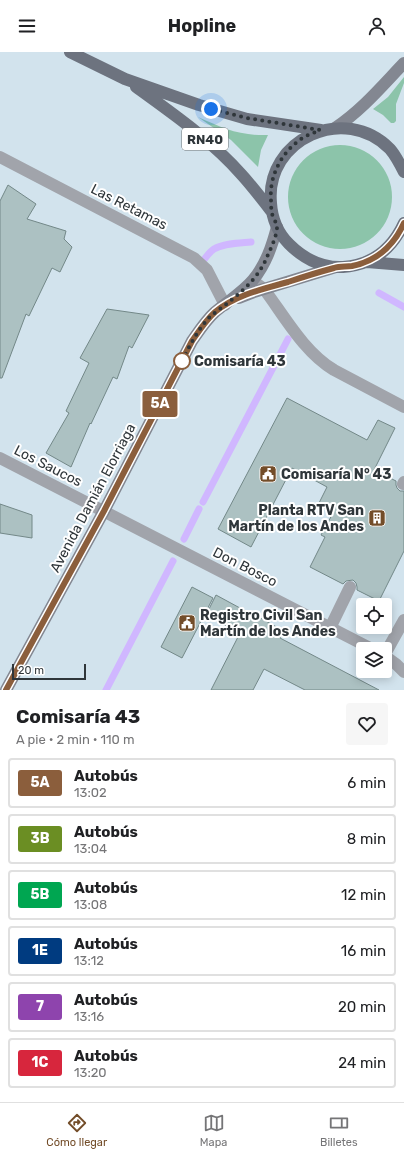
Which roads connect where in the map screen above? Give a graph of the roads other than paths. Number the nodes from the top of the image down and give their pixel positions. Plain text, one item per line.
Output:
1 (70, 52) edge
2 (404, 63) edge
3 (125, 79) junction
4 (335, 128) junction
5 (320, 130) junction
6 (0, 157) edge
7 (404, 172) edge
8 (272, 213) junction
9 (404, 223) edge
10 (277, 227) junction
11 (365, 262) junction
12 (404, 265) edge
13 (336, 267) junction
14 (252, 280) junction
15 (264, 289) junction
16 (225, 305) junction
17 (404, 407) edge
18 (0, 458) edge
19 (104, 511) junction
20 (350, 587) dead end
21 (404, 620) edge
22 (330, 628) junction
23 (358, 642) edge
24 (392, 642) edge
25 (392, 661) edge
26 (404, 672) edge
27 (6, 690) edge

1 - 3 main road, RN40
2 - 4 street
3 - 5 main road, RN40
3 - 8 main road, RN40
4 - 5 main road, RN40
4 - 7 main road, RN40
5 - 8 main road, RN40
6 - 16 street, Las Retamas
8 - 10 main road, RN40
9 - 11 main road, RN40
10 - 13 main road, RN40
10 - 14 street, Avenida Damián Elorriaga
11 - 12 main road, RN40
11 - 13 main road, RN40
13 - 15 street, Avenida Damián Elorriaga
14 - 15 street
14 - 16 street, Avenida Damián Elorriaga
15 - 16 street, Avenida Damián Elorriaga
15 - 17 street
16 - 19 street, Avenida Damián Elorriaga
18 - 19 street, Los Saucos
19 - 22 street, Don Bosco
19 - 27 street, Avenida Damián Elorriaga
20 - 22 street
21 - 24 street
22 - 23 street, Don Bosco
25 - 26 street

